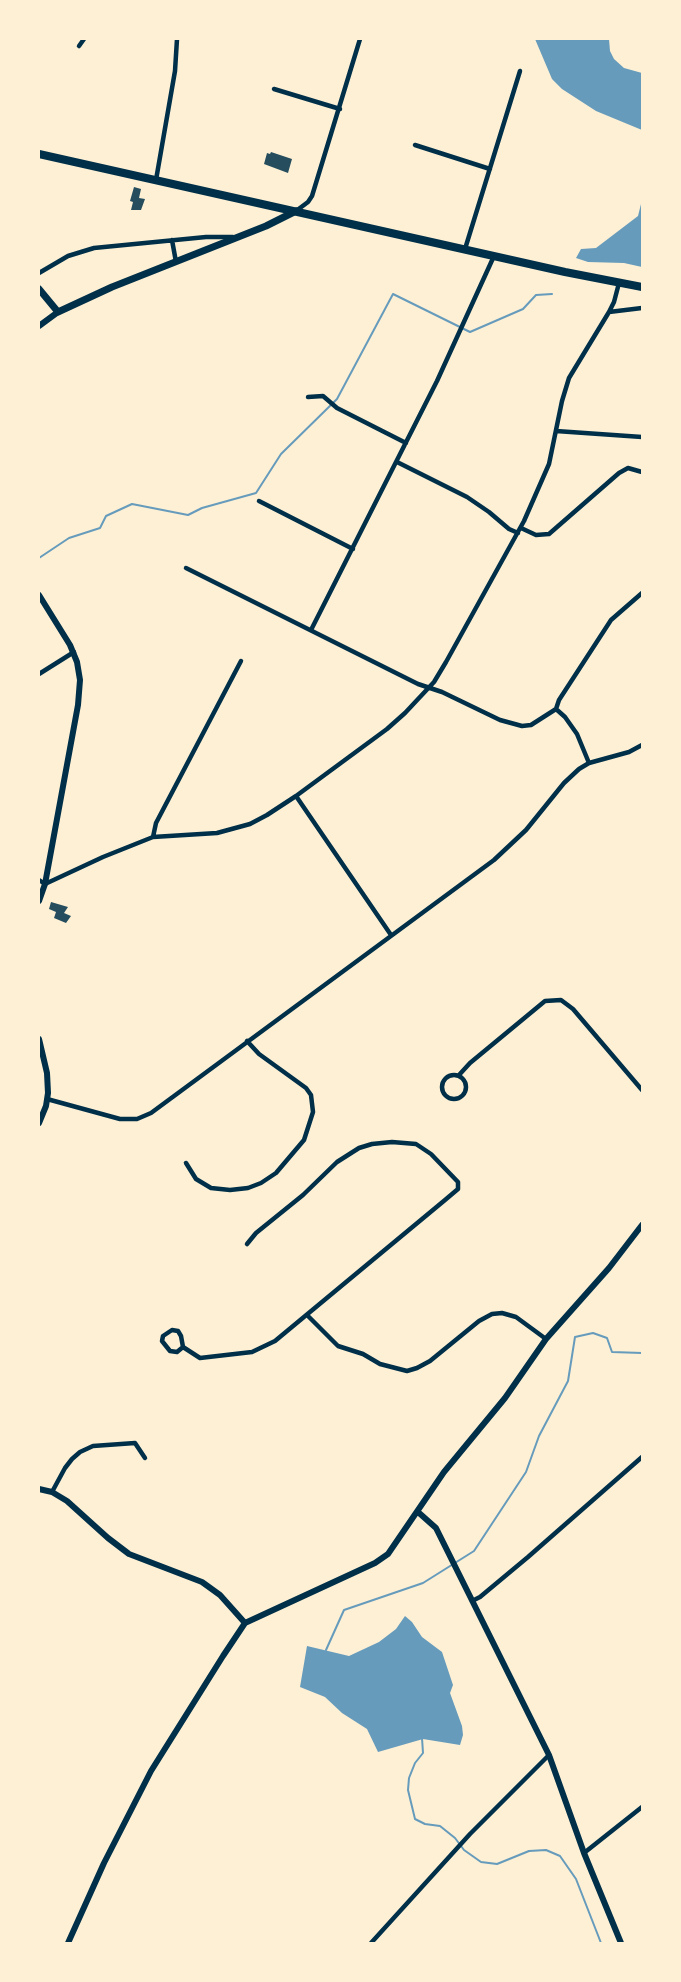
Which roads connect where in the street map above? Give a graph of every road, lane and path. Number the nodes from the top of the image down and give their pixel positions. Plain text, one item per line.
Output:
1 (84, 39) edge
2 (177, 39) edge
3 (360, 39) edge
4 (79, 46) dead end
5 (520, 71) dead end
6 (274, 89) dead end
7 (340, 109) junction
8 (415, 145) dead end
9 (39, 154) edge
10 (490, 169) junction
11 (156, 180) junction
12 (296, 211) junction
13 (239, 237) junction
14 (172, 240) junction
15 (465, 249) junction
16 (494, 256) junction
17 (176, 262) junction
18 (39, 273) edge
19 (619, 283) junction
20 (642, 288) edge
21 (39, 289) edge
22 (642, 308) edge
23 (58, 312) junction
24 (609, 312) junction
25 (39, 326) edge
26 (308, 397) dead end
27 (556, 431) junction
28 (642, 437) edge
29 (406, 443) junction
30 (397, 462) junction
31 (642, 472) edge
32 (259, 501) dead end
33 (519, 531) junction
34 (353, 549) junction
35 (186, 568) dead end
36 (642, 593) edge
37 (39, 595) edge
38 (42, 607) edge
39 (311, 630) junction
40 (74, 652) junction
41 (241, 662) dead end
42 (39, 674) edge
43 (429, 688) junction
44 (556, 709) junction
45 (642, 745) edge
46 (589, 763) junction
47 (296, 796) junction
48 (153, 837) junction
49 (42, 882) edge
50 (39, 901) edge
51 (391, 935) junction
52 (39, 1039) edge
53 (247, 1041) junction
54 (459, 1075) junction
55 (642, 1090) edge
56 (47, 1099) junction
57 (39, 1123) edge
58 (186, 1163) dead end
59 (642, 1225) edge
60 (247, 1244) dead end
61 (307, 1315) junction
62 (546, 1339) junction
63 (183, 1347) junction
64 (642, 1457) edge
65 (145, 1458) dead end
66 (39, 1490) edge
67 (52, 1492) junction
68 (418, 1512) junction
69 (472, 1601) junction
70 (245, 1623) junction
71 (549, 1755) junction
72 (642, 1807) edge
73 (584, 1853) junction
74 (68, 1943) edge
75 (371, 1943) edge
76 (621, 1943) edge

1 - 4 street
2 - 11 street
3 - 7 street
5 - 10 street
6 - 7 street
7 - 12 street
8 - 10 street
9 - 11 main road
10 - 15 street
11 - 12 main road
12 - 13 main road
12 - 15 main road
13 - 14 street
13 - 17 main road
14 - 17 street
14 - 18 street
15 - 16 main road
16 - 19 main road
16 - 29 street
17 - 23 main road
19 - 20 main road
19 - 24 street
21 - 23 main road
22 - 24 street
23 - 25 street
24 - 27 street
26 - 29 street
27 - 28 street
27 - 33 street
29 - 30 street
30 - 33 street
30 - 34 street
31 - 33 street
32 - 34 street
33 - 43 street
34 - 39 street
35 - 39 street
36 - 44 street
37 - 38 street
38 - 40 street
39 - 43 street
40 - 42 street
40 - 49 street
41 - 48 street
43 - 44 street
43 - 47 street
44 - 46 street
45 - 46 street
46 - 51 street
47 - 48 street
47 - 51 street
48 - 49 street
49 - 50 street
51 - 53 street
52 - 56 street
53 - 56 street
53 - 58 street
54 - 54 street
54 - 55 street
56 - 57 street
59 - 62 street
60 - 61 street
61 - 62 street
61 - 63 street
62 - 68 street
63 - 63 street
64 - 69 street
65 - 67 street
66 - 67 street
67 - 70 street
68 - 69 street
68 - 70 street
69 - 71 street
70 - 74 street
71 - 73 street
71 - 75 street
72 - 73 street
73 - 76 street

